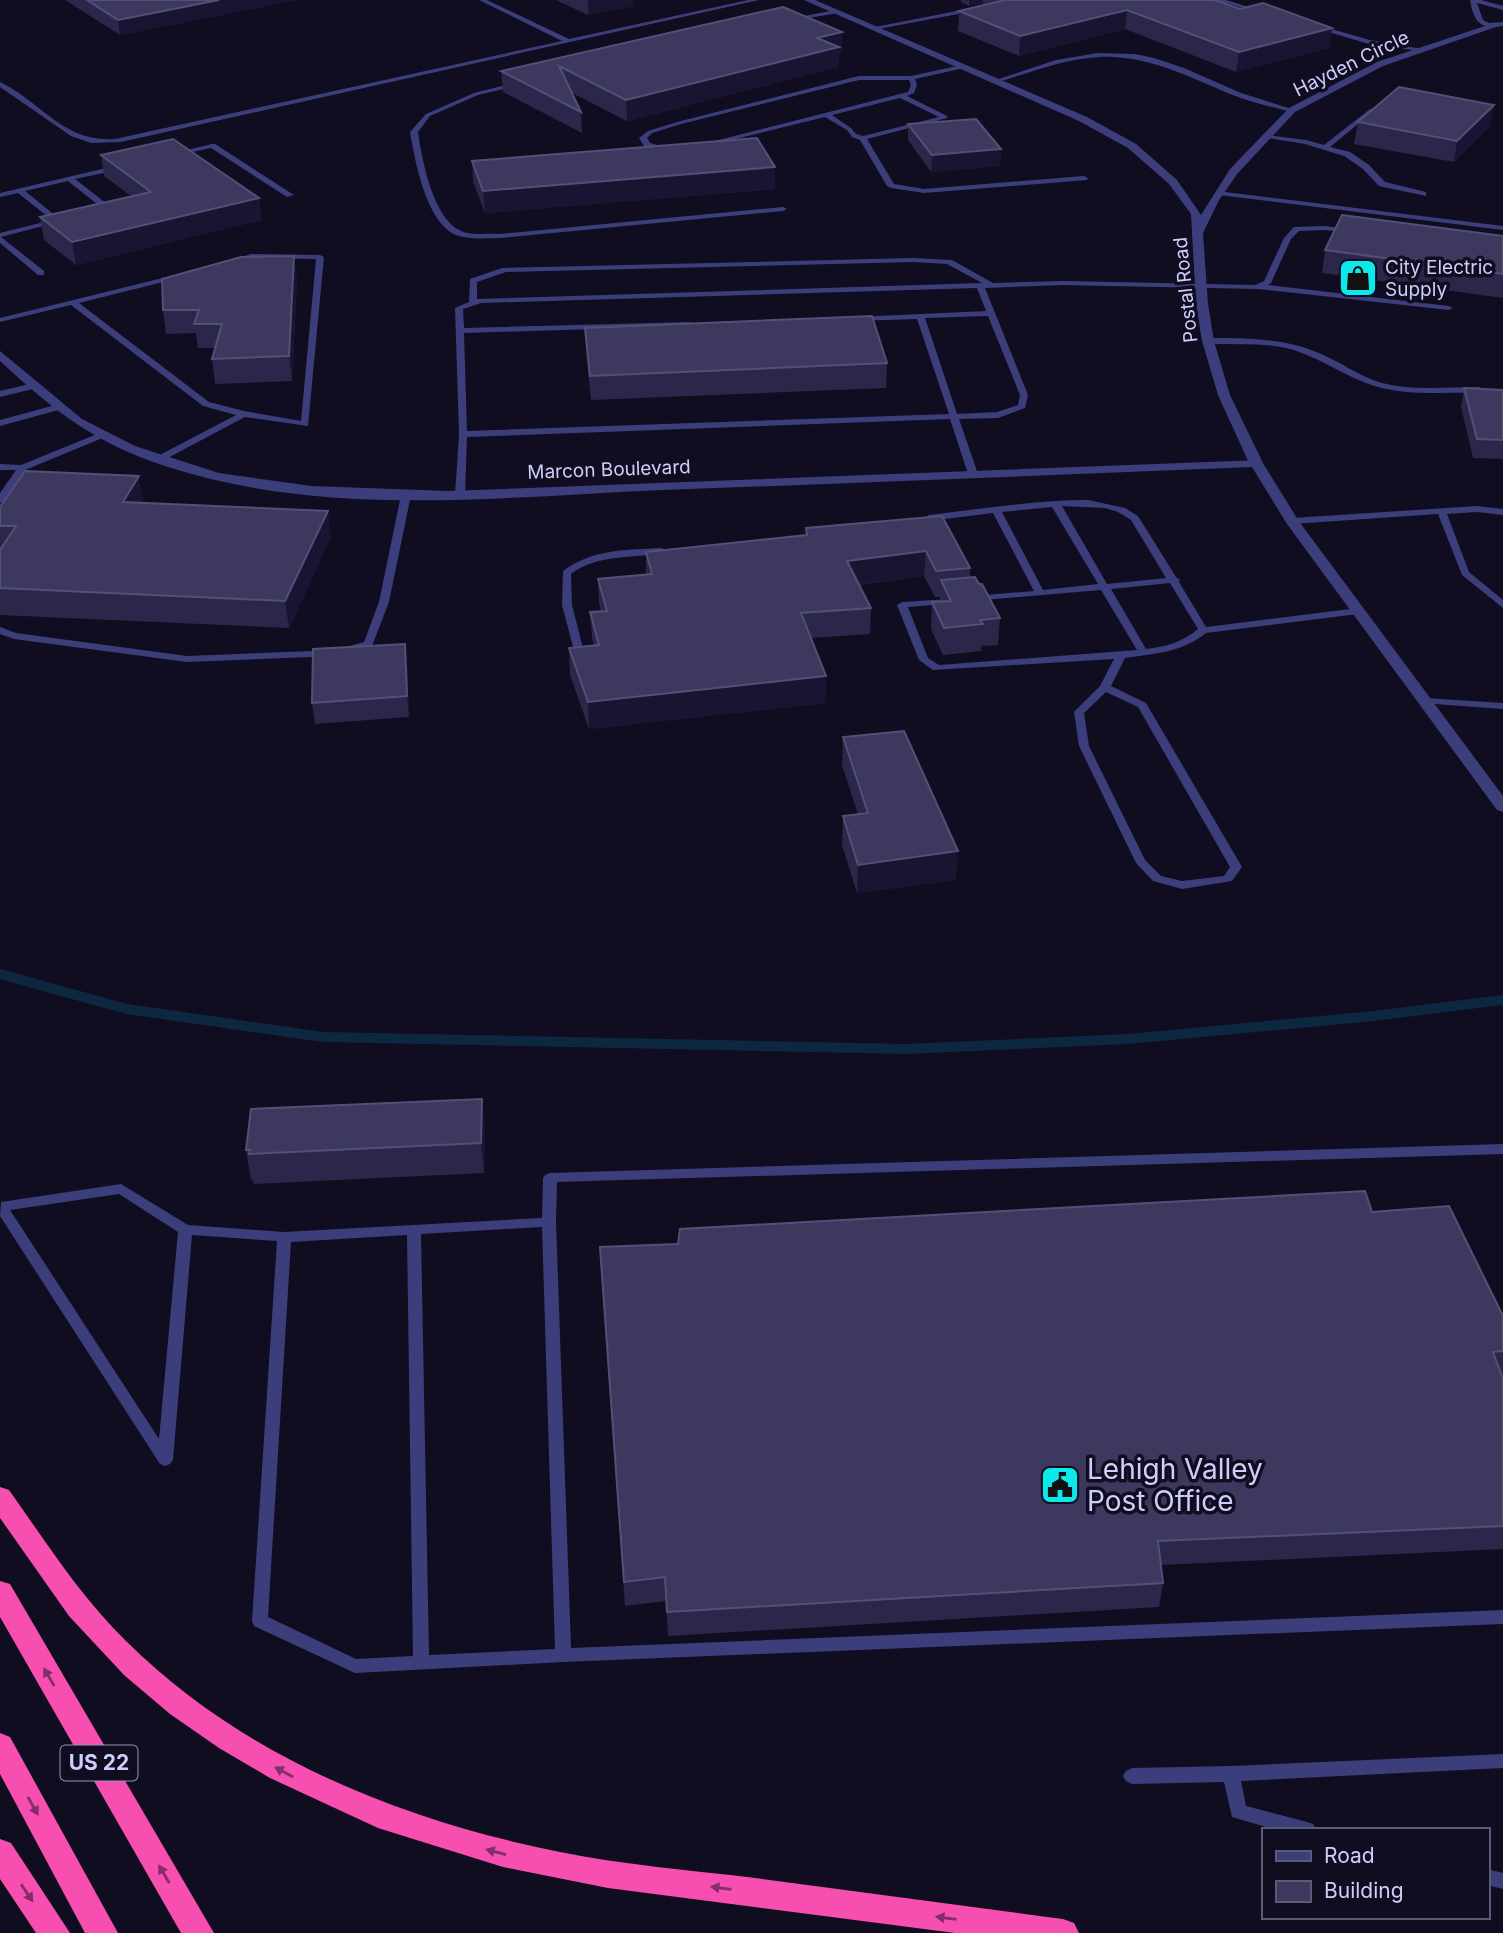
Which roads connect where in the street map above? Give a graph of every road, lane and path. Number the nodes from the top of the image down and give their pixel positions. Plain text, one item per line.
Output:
1 (482, 0) edge
2 (756, 0) edge
3 (808, 0) edge
4 (1219, 0) edge
5 (1474, 0) edge
6 (1503, 8) edge
7 (980, 9) edge
8 (836, 12) junction
9 (1269, 14) edge
10 (776, 23) edge
11 (1306, 24) edge
12 (1503, 24) edge
13 (1491, 27) junction
14 (873, 28) junction
15 (567, 41) junction
16 (1419, 49) junction
17 (962, 66) junction
18 (911, 78) junction
19 (528, 81) edge
20 (993, 82) junction
21 (0, 84) edge
22 (900, 96) junction
23 (1383, 101) edge
24 (1292, 110) junction
25 (827, 115) junction
26 (1266, 137) junction
27 (863, 138) junction
28 (696, 147) edge
29 (1326, 147) junction
30 (678, 149) edge
31 (160, 158) edge
32 (134, 164) edge
33 (69, 178) junction
34 (1084, 178) dead end
35 (19, 190) junction
36 (1219, 192) junction
37 (1423, 194) dead end
38 (0, 195) edge
39 (290, 195) dead end
40 (783, 209) dead end
41 (96, 212) edge
42 (71, 218) edge
43 (58, 221) junction
44 (1503, 228) edge
45 (1199, 231) junction
46 (1366, 233) edge
47 (0, 237) edge
48 (226, 263) edge
49 (41, 273) dead end
50 (188, 273) edge
51 (992, 285) junction
52 (980, 286) junction
53 (1201, 286) junction
54 (1256, 287) junction
55 (73, 302) junction
56 (473, 304) junction
57 (1449, 309) dead end
58 (991, 313) junction
59 (920, 316) junction
60 (0, 320) edge
61 (839, 320) edge
62 (702, 324) edge
63 (460, 331) junction
64 (1208, 341) junction
65 (0, 355) edge
66 (34, 386) junction
67 (1494, 391) edge
68 (0, 394) edge
69 (59, 407) junction
70 (244, 414) junction
71 (955, 416) junction
72 (0, 423) edge
73 (464, 433) junction
74 (102, 435) junction
75 (159, 459) junction
76 (1256, 463) junction
77 (0, 467) edge
78 (22, 468) junction
79 (972, 474) junction
80 (405, 495) junction
81 (460, 495) junction
82 (0, 500) edge
83 (1056, 505) junction
84 (996, 510) junction
85 (1442, 512) junction
86 (1503, 512) edge
87 (914, 520) edge
88 (1292, 521) junction
89 (670, 550) edge
90 (1175, 580) junction
91 (1104, 587) junction
92 (1040, 593) junction
93 (1503, 605) edge
94 (1358, 611) junction
95 (0, 630) edge
96 (1203, 630) junction
97 (1143, 652) junction
98 (1121, 655) junction
99 (580, 656) edge
100 (1105, 687) junction
101 (1425, 701) junction
102 (1503, 706) edge
103 (1503, 807) edge
104 (1503, 1149) edge
105 (549, 1222) junction
106 (185, 1230) junction
107 (414, 1230) junction
108 (284, 1237) junction
109 (0, 1497) edge
110 (0, 1592) edge
111 (1503, 1617) edge
112 (563, 1655) junction
113 (421, 1662) junction
114 (0, 1746) edge
115 (1503, 1761) edge
116 (1231, 1774) junction
117 (1132, 1776) dead end
118 (1299, 1828) edge
119 (0, 1853) edge
120 (54, 1933) edge
121 (102, 1933) edge
122 (198, 1933) edge
123 (1063, 1933) edge

1 - 15 lane
2 - 15 lane
3 - 8 street, Postal Road
4 - 9 lane
5 - 6 lane
5 - 13 lane
7 - 14 lane
8 - 10 lane
8 - 14 street, Postal Road
11 - 16 lane
12 - 13 lane
13 - 16 street, Hayden Circle
14 - 17 street, Postal Road
15 - 21 lane
16 - 24 street, Hayden Circle
17 - 18 lane
17 - 20 street, Postal Road
18 - 22 lane
18 - 30 lane
19 - 40 lane
20 - 24 lane
20 - 45 street, Postal Road
22 - 25 lane
22 - 27 lane
23 - 29 lane
24 - 26 street, Hayden Circle
25 - 27 lane
25 - 28 lane
26 - 29 lane
26 - 36 street, Hayden Circle
27 - 34 lane
29 - 37 lane
31 - 39 lane
32 - 33 lane
33 - 35 lane
33 - 41 lane
35 - 38 lane
35 - 43 lane
36 - 44 lane
36 - 45 street, Hayden Circle
42 - 43 lane
43 - 47 lane
45 - 53 street, Postal Road
46 - 54 lane
47 - 49 lane
48 - 70 lane
50 - 55 lane
51 - 52 lane
51 - 53 lane
51 - 56 lane
52 - 56 lane
52 - 58 lane
53 - 54 lane
53 - 64 street, Postal Road
54 - 57 lane
55 - 60 lane
55 - 70 lane
56 - 63 lane
58 - 59 lane
58 - 71 lane
59 - 61 lane
59 - 71 lane
62 - 63 lane
63 - 73 lane
64 - 67 lane
64 - 76 street, Postal Road
65 - 66 street, Marcon Boulevard
66 - 68 lane
66 - 69 street, Marcon Boulevard
69 - 72 lane
69 - 74 street, Marcon Boulevard
70 - 75 lane
71 - 73 lane
71 - 79 lane
73 - 81 lane
74 - 75 street, Marcon Boulevard
74 - 78 lane
75 - 80 street, Marcon Boulevard
76 - 79 street, Marcon Boulevard
76 - 88 street, Postal Road
77 - 78 lane
78 - 82 lane
79 - 81 street, Marcon Boulevard
80 - 81 street, Marcon Boulevard
80 - 95 lane
83 - 84 lane
83 - 90 lane
83 - 91 lane
84 - 87 lane
84 - 92 lane
85 - 86 lane
85 - 88 lane
85 - 93 lane
88 - 94 street, Postal Road
89 - 99 lane
90 - 91 lane
90 - 96 lane
91 - 92 lane
91 - 97 lane
92 - 98 lane
94 - 96 lane
94 - 101 street, Postal Road
96 - 97 lane
97 - 98 lane
98 - 100 lane
100 - 100 lane
101 - 102 lane
101 - 103 street, Postal Road
104 - 105 lane
105 - 107 lane
105 - 112 lane
106 - 106 lane
106 - 108 lane
107 - 108 lane
107 - 113 lane
108 - 113 lane
123 -> 109 highway
122 -> 110 highway, US 22
111 - 112 lane
112 - 113 lane
114 -> 121 highway
115 - 116 lane
116 - 117 lane
116 - 118 lane
119 -> 120 highway

